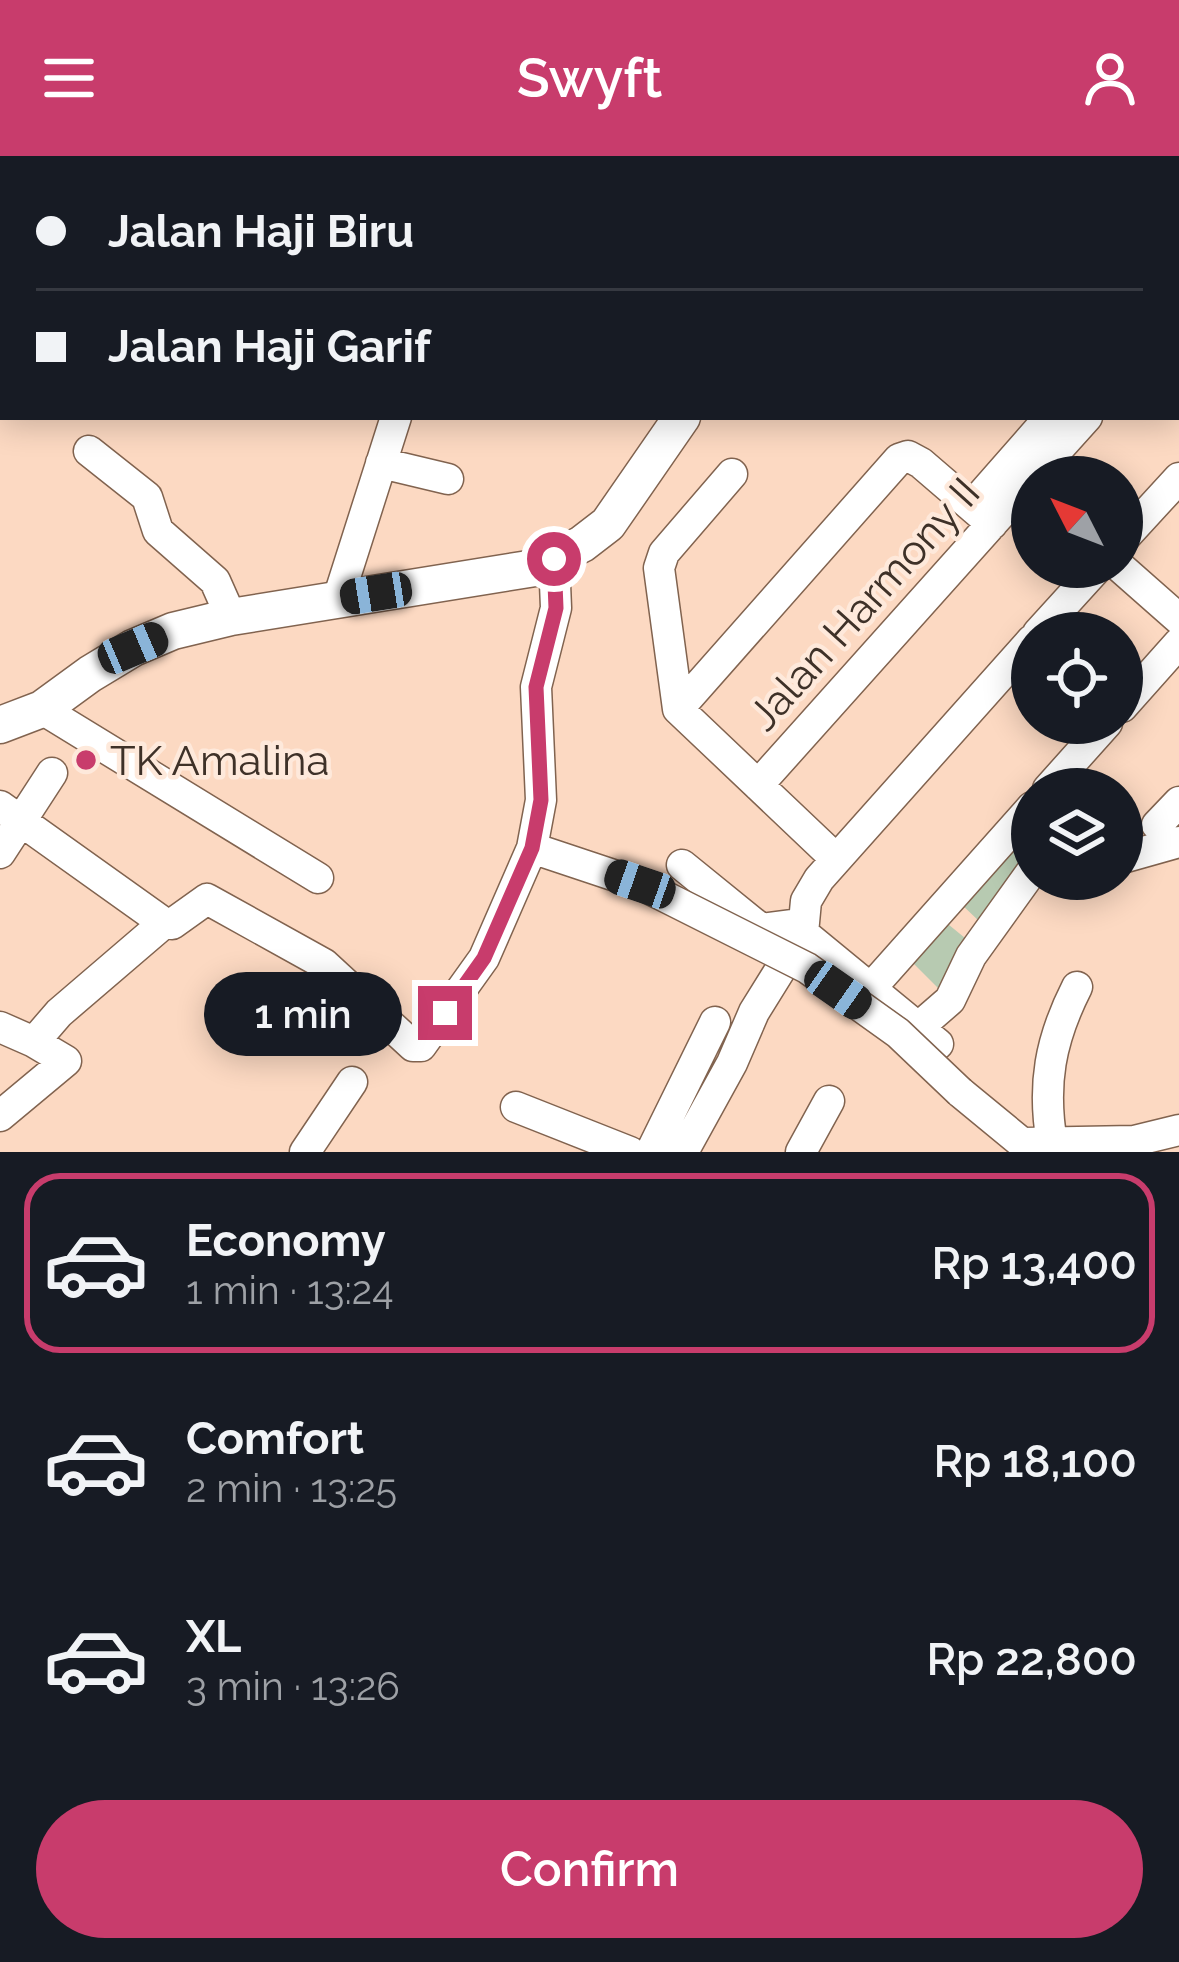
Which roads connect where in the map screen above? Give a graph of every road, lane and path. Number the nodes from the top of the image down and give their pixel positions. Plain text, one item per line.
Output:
1 (395, 420) edge
2 (680, 420) edge
3 (1048, 420) edge
4 (1084, 420) edge
5 (89, 451) dead end
6 (1053, 456) edge
7 (381, 463) junction
8 (732, 474) dead end
9 (1179, 478) edge
10 (448, 479) dead end
11 (1011, 495) edge
12 (982, 515) junction
13 (1143, 517) edge
14 (554, 559) junction
15 (1079, 588) edge
16 (1143, 588) edge
17 (338, 599) junction
18 (1057, 612) edge
19 (231, 617) junction
20 (1179, 620) edge
21 (1179, 643) edge
22 (1011, 663) edge
23 (1143, 683) edge
24 (42, 709) junction
25 (678, 709) junction
26 (0, 725) edge
27 (1089, 744) edge
28 (1067, 768) edge
29 (52, 773) dead end
30 (758, 785) junction
31 (1179, 802) edge
32 (11, 813) edge
33 (1168, 833) edge
34 (1011, 836) edge
35 (532, 848) junction
36 (0, 853) edge
37 (836, 859) junction
38 (682, 865) dead end
39 (318, 878) dead end
40 (1011, 900) edge
41 (948, 901) junction
42 (164, 923) junction
43 (977, 929) dead end
44 (803, 933) junction
45 (1077, 987) dead end
46 (871, 988) junction
47 (715, 1022) dead end
48 (0, 1027) edge
49 (34, 1042) junction
50 (352, 1082) dead end
51 (829, 1101) dead end
52 (517, 1107) dead end
53 (0, 1116) edge
54 (1179, 1130) edge
55 (1052, 1143) junction
56 (305, 1152) edge
57 (630, 1152) edge
58 (651, 1152) edge
59 (683, 1152) edge
60 (802, 1152) edge

1 - 7 street
2 - 14 main road
3 - 12 street, Jalan Harmony II
4 - 6 street, Jalan Harmony II
5 - 19 street
7 - 10 street
7 - 17 street
8 - 25 street
9 - 13 street
11 - 12 street, Jalan Harmony II
12 - 25 street
12 - 30 street, Jalan Harmony II
14 - 17 main road
14 - 35 street
15 - 18 street
16 - 20 street
17 - 19 main road
19 - 24 main road
21 - 23 street
22 - 37 street
24 - 26 main road
24 - 39 street
25 - 30 street
27 - 28 street
29 - 32 street
30 - 37 street
31 - 33 street
32 - 36 street
32 - 42 street
34 - 41 street
35 - 42 street
35 - 55 street, bridge
37 - 44 street
38 - 44 street
40 - 46 street
41 - 43 street
41 - 46 street
42 - 49 street
44 - 46 street
44 - 59 street
45 - 55 street
47 - 58 street
48 - 49 street
49 - 53 street
50 - 56 street
51 - 60 street
52 - 57 street
54 - 55 street

